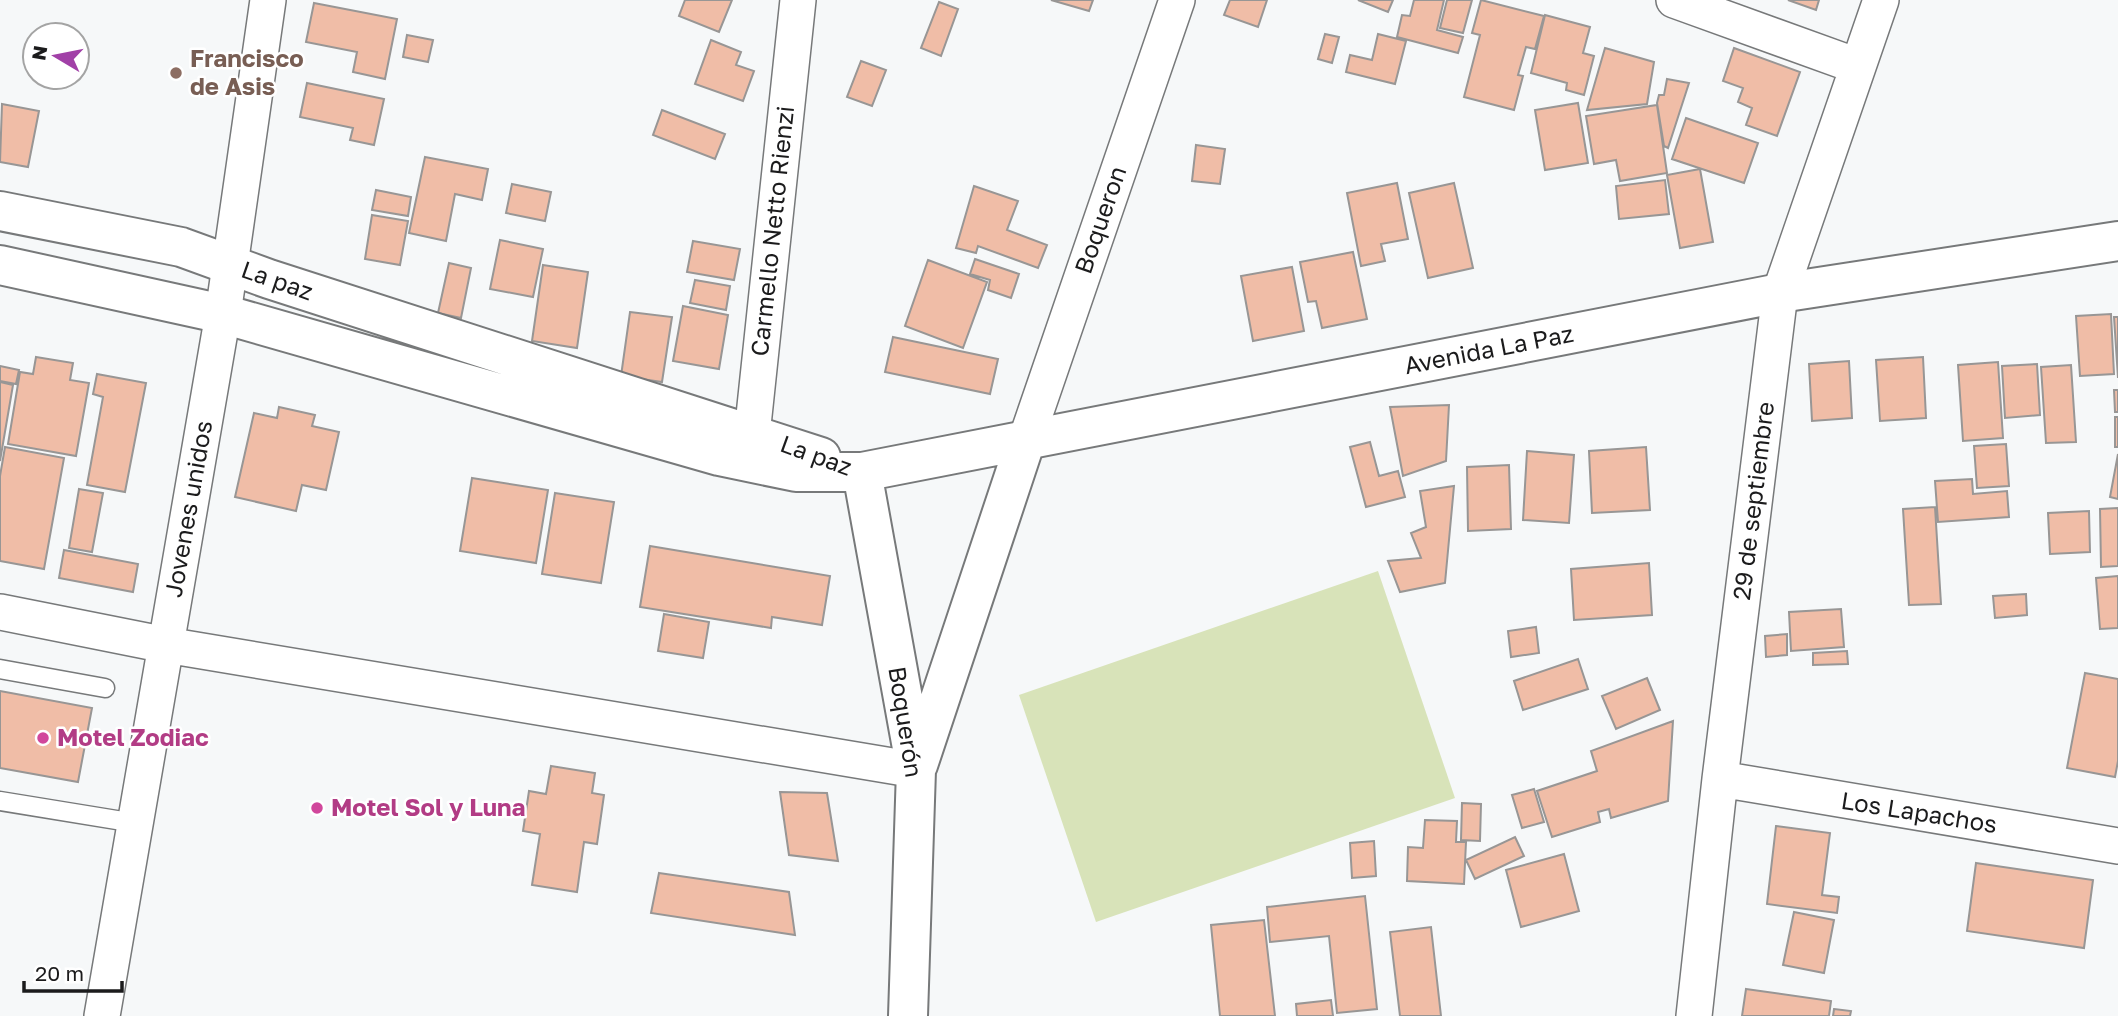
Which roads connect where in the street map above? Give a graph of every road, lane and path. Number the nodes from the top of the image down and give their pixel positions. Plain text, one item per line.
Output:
1 (268, 0) edge
2 (798, 0) edge
3 (1177, 0) edge
4 (1674, 0) edge
5 (1881, 0) edge
6 (1857, 66) junction
7 (0, 211) edge
8 (2118, 241) edge
9 (0, 265) edge
10 (230, 265) junction
11 (1780, 293) junction
12 (223, 314) junction
13 (1026, 440) junction
14 (750, 448) junction
15 (862, 472) junction
16 (0, 612) edge
17 (166, 645) junction
18 (0, 669) edge
19 (105, 688) dead end
20 (916, 770) junction
21 (1720, 779) junction
22 (0, 801) edge
23 (135, 823) junction
24 (2118, 846) edge
25 (102, 1016) edge
26 (908, 1016) edge
27 (1694, 1016) edge

1 - 10 street, Jovenes unidos
2 - 14 street, Carmello Netto Rienzi
3 - 13 street, Boqueron
4 - 6 street
5 - 6 street, 29 de septiembre
6 - 11 street, 29 de septiembre
7 - 10 street, La paz
8 - 11 street, Avenida La Paz
9 - 12 street, La paz
10 - 12 street, Jovenes unidos
10 - 14 street, La paz
11 - 13 street, Avenida La Paz
11 - 21 street, 29 de septiembre
12 - 14 street, La paz
12 - 17 street, Jovenes unidos
13 - 15 street, Avenida La Paz
13 - 20 street
14 - 15 street, La paz
15 - 20 street, Boquerón
16 - 17 street
17 - 20 street
17 - 23 street, Jovenes unidos
18 - 19 lane
20 - 26 street, Boquerón
21 - 24 street, Los Lapachos
21 - 27 street, 29 de septiembre
22 - 23 lane
23 - 25 street, Jovenes unidos

